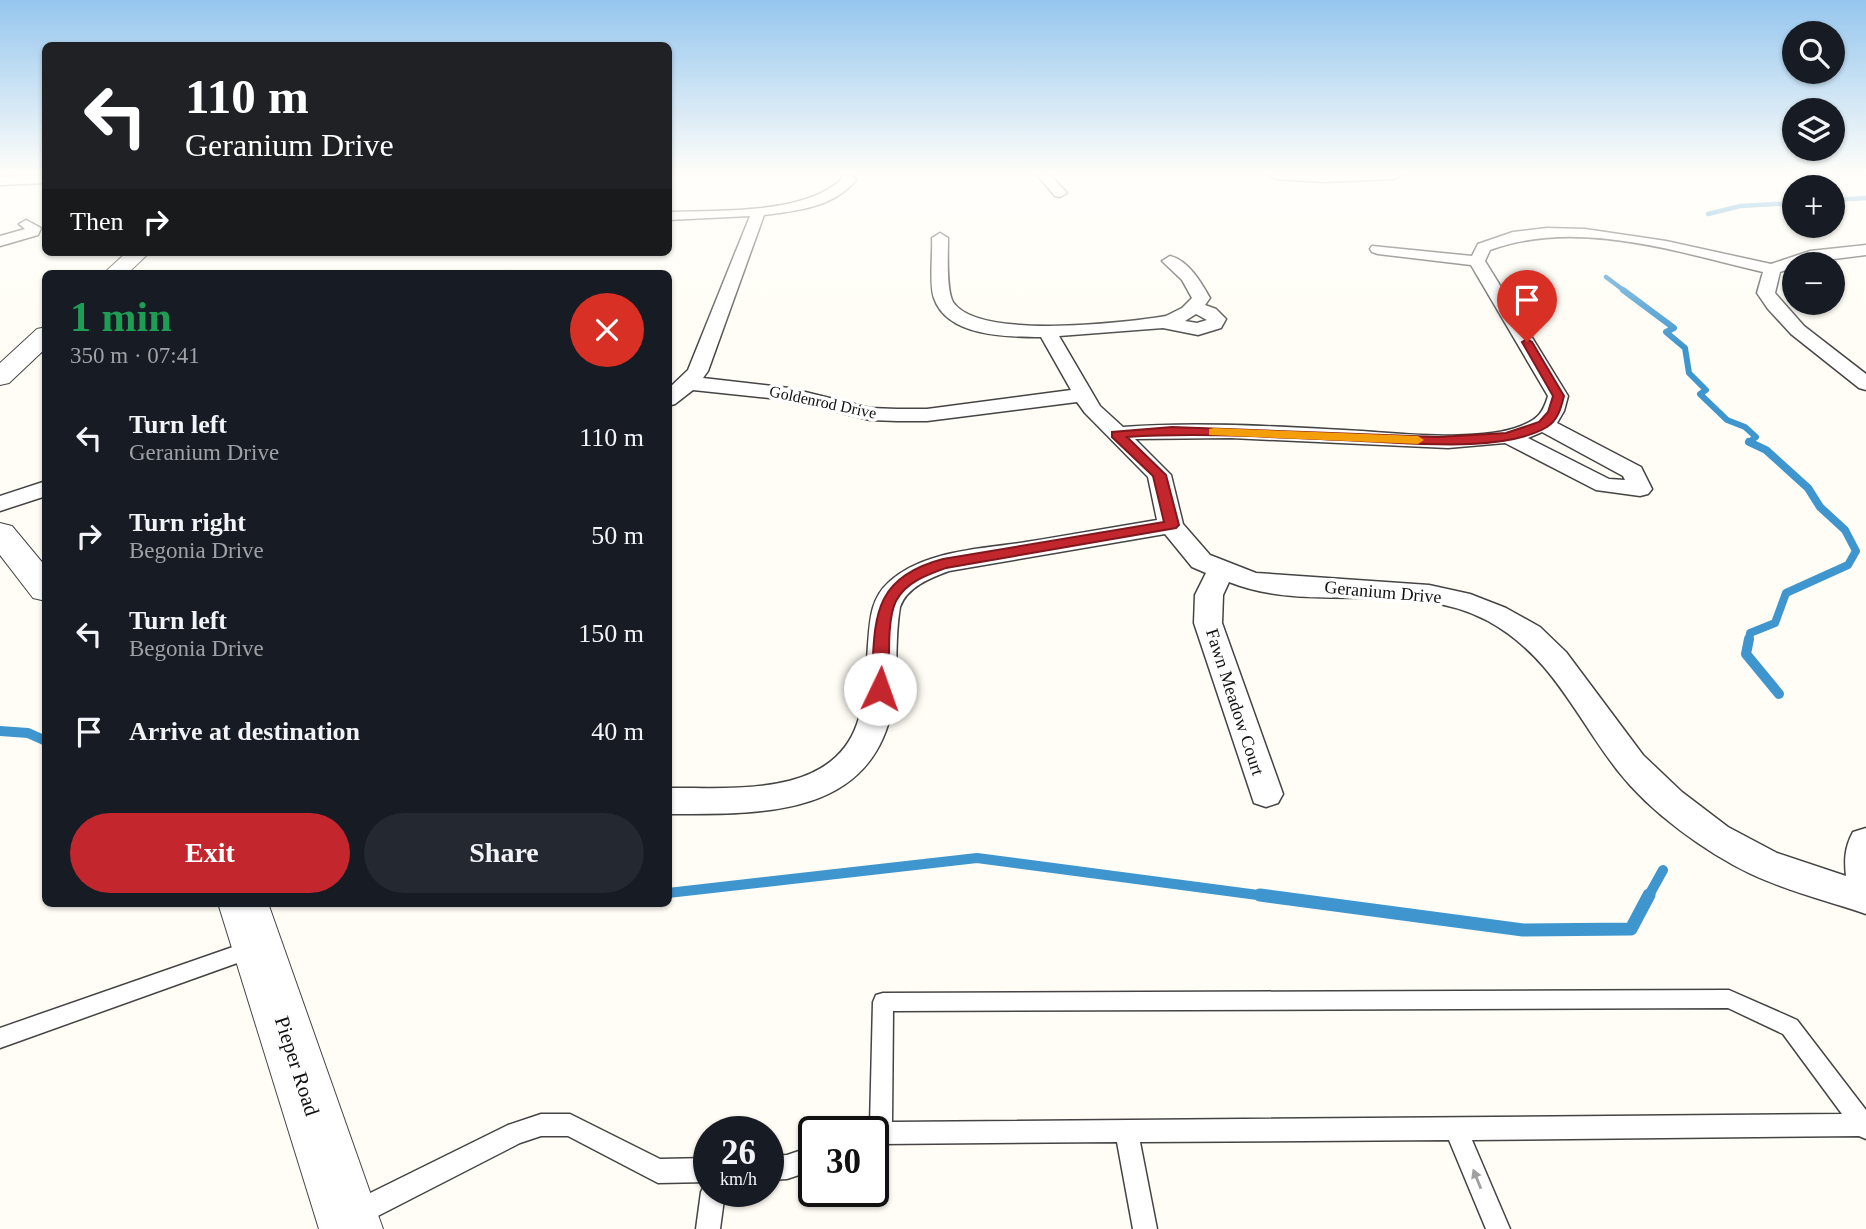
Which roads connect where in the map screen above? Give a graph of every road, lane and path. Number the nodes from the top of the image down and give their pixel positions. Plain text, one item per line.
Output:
1 (33, 232) edge
2 (752, 232) edge
3 (940, 238) dead end
4 (0, 241) edge
5 (1378, 249) dead end
6 (1866, 250) edge
7 (135, 256) edge
8 (1170, 261) dead end
9 (1477, 261) junction
10 (1772, 269) junction
11 (119, 270) edge
12 (1195, 308) junction
13 (1169, 320) junction
14 (1047, 331) junction
15 (42, 338) edge
16 (0, 377) edge
17 (690, 383) junction
18 (1866, 384) edge
19 (1081, 395) junction
20 (672, 397) edge
21 (1543, 424) junction
22 (1117, 434) junction
23 (1508, 436) junction
24 (42, 489) edge
25 (0, 504) edge
26 (1171, 525) junction
27 (0, 533) edge
28 (1221, 570) junction
29 (42, 585) edge
30 (1266, 794) dead end
31 (672, 800) edge
32 (1866, 842) edge
33 (1866, 892) edge
34 (1866, 898) edge
35 (250, 925) edge
36 (0, 1038) edge
37 (878, 1116) edge
38 (1865, 1126) edge
39 (1456, 1128) junction
40 (1126, 1131) junction
41 (889, 1134) edge
42 (693, 1170) edge
43 (711, 1207) edge
44 (349, 1224) edge
45 (708, 1229) edge
46 (1145, 1229) edge
47 (1498, 1229) edge

1 - 4 street
2 - 17 street
3 - 14 street
5 - 9 street
6 - 10 street
7 - 11 street
8 - 12 street
9 - 10 street
9 - 21 street
10 - 18 street
12 - 13 street
12 - 13 street
13 - 14 street
14 - 19 street, Geranium Drive
15 - 16 street
17 - 19 street, Goldenrod Drive
17 - 20 street
19 - 22 street, Geranium Drive
21 - 23 street
21 - 23 street
22 - 23 street
22 - 26 street, Geranium Drive
24 - 25 street
26 - 28 street, Geranium Drive
26 - 31 street
27 - 29 street
28 - 30 street, Fawn Meadow Court
28 - 34 street, Geranium Drive
32 - 33 street
35 - 36 lane
35 - 44 street, Pieper Road
37 - 38 lane
38 - 39 lane
39 - 40 lane
47 -> 39 lane
40 - 41 lane
40 - 46 lane
42 - 44 lane
43 - 45 lane

